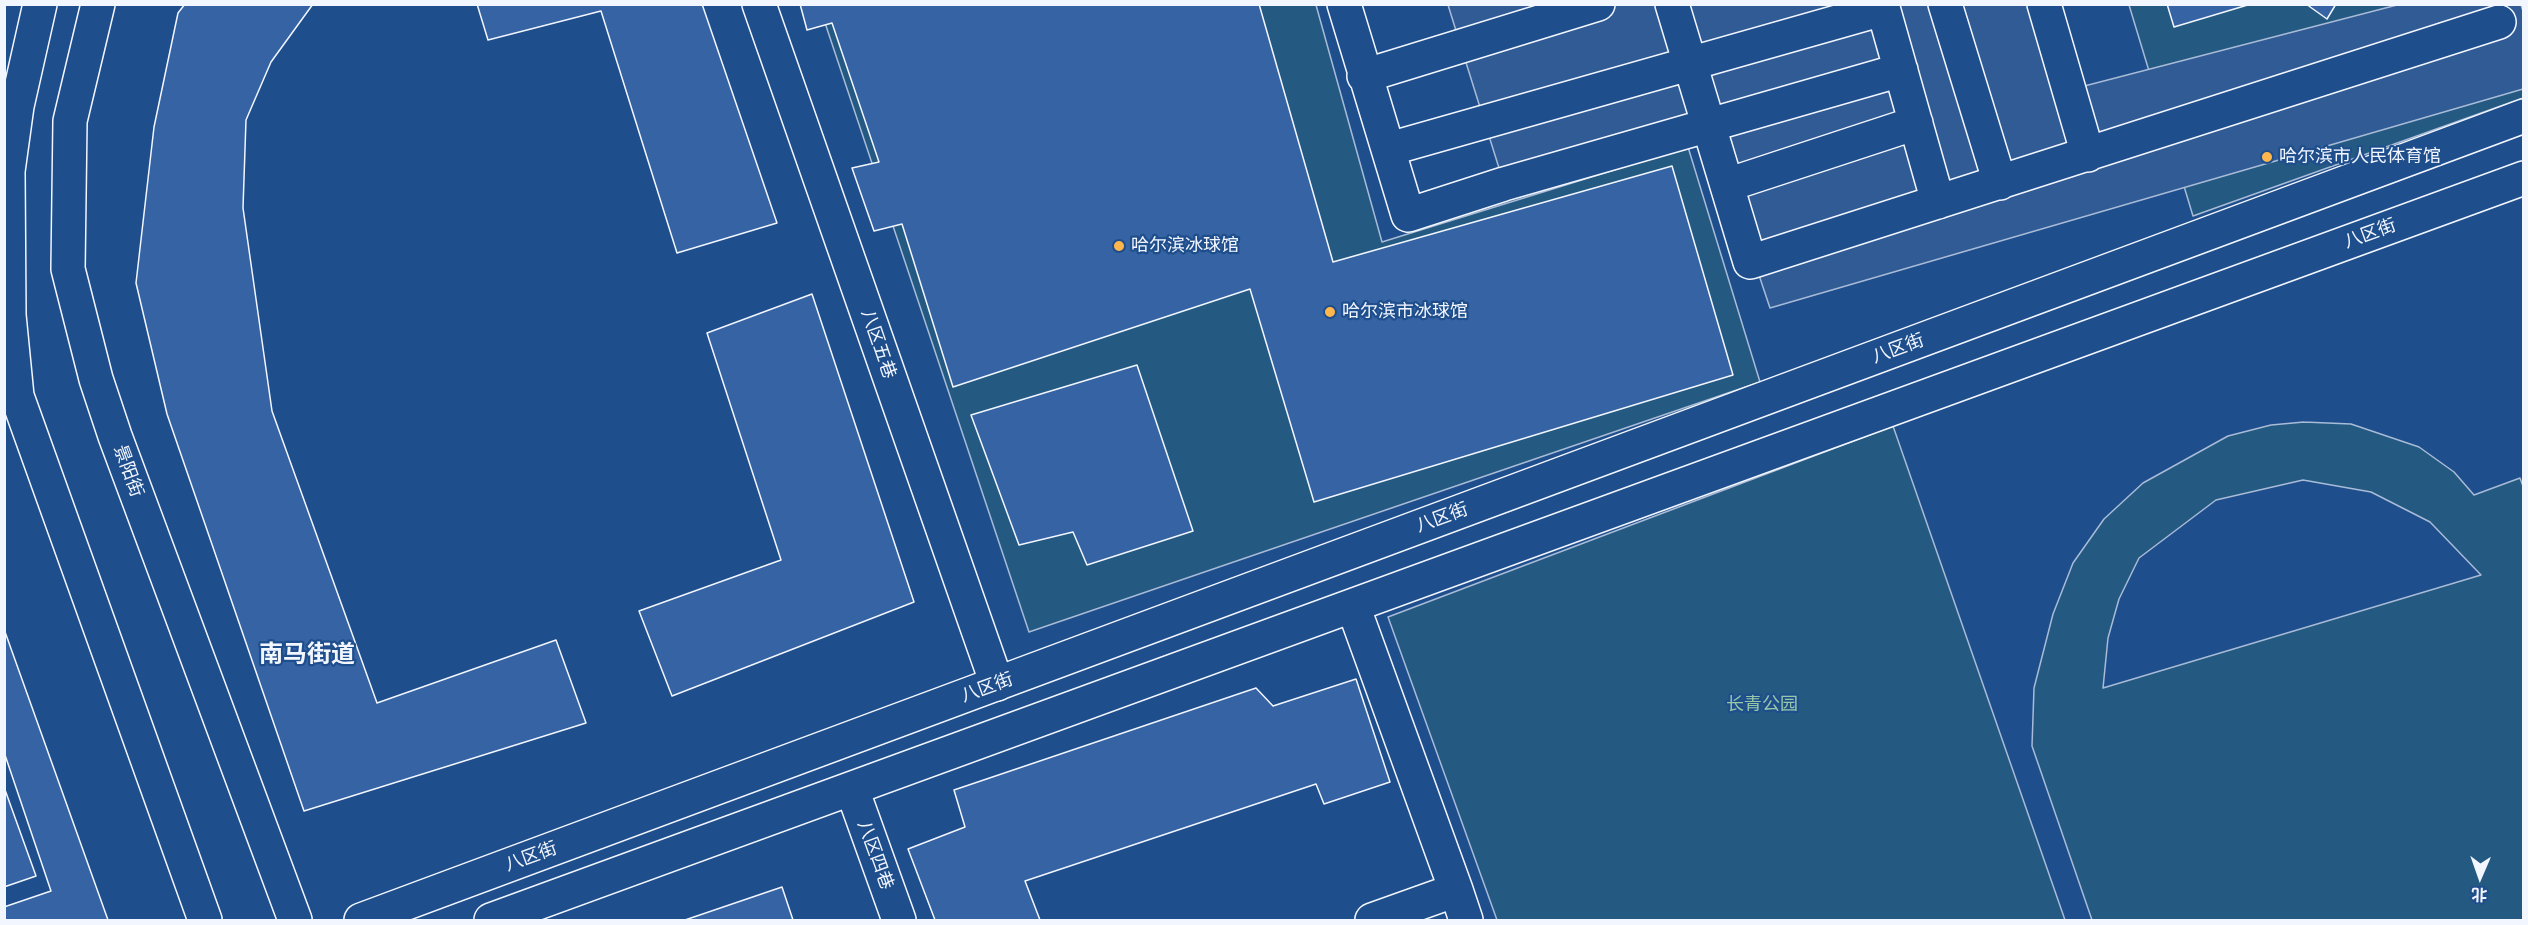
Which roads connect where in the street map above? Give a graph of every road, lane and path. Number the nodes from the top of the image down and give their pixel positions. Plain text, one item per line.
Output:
1 (40, 4) edge
2 (98, 4) edge
3 (759, 4) edge
4 (1344, 4) edge
5 (1598, 4) edge
6 (1672, 4) edge
7 (1945, 4) edge
8 (2044, 4) edge
9 (1882, 7) edge
10 (2499, 22) dead end
11 (1690, 64) junction
12 (1900, 70) junction
13 (1364, 76) junction
14 (2522, 121) edge
15 (1916, 123) junction
16 (1709, 125) junction
17 (1389, 149) junction
18 (2088, 154) junction
19 (2523, 178) edge
20 (2000, 183) junction
21 (1727, 185) junction
22 (1938, 202) junction
23 (15, 410) edge
24 (1353, 606) junction
25 (997, 684) junction
26 (852, 789) junction
27 (1456, 890) junction
28 (204, 921) edge
29 (295, 921) edge
30 (361, 921) edge
31 (491, 921) edge
32 (899, 921) edge
33 (1372, 921) edge
34 (1466, 921) edge

1 - 23 main road
2 - 29 main road, 景阳街
3 - 25 main road, 八区五巷
4 - 13 main road
5 - 13 main road
6 - 11 main road
7 - 20 main road
8 - 18 main road
9 - 11 main road
9 - 12 main road
10 - 18 main road
11 - 16 main road
11 - 17 main road
12 - 15 main road
12 - 16 main road
13 - 17 main road
14 - 25 main road, 八区街
15 - 21 main road
15 - 22 main road
16 - 17 main road
16 - 21 main road
18 - 20 main road
19 - 24 main road, 八区街
20 - 22 main road
21 - 22 main road
23 - 28 main road
24 - 26 main road, 八区街
24 - 27 main road
25 - 30 main road, 八区街
26 - 31 main road, 八区街
26 - 32 main road, 八区四巷
27 - 33 main road
27 - 34 main road

